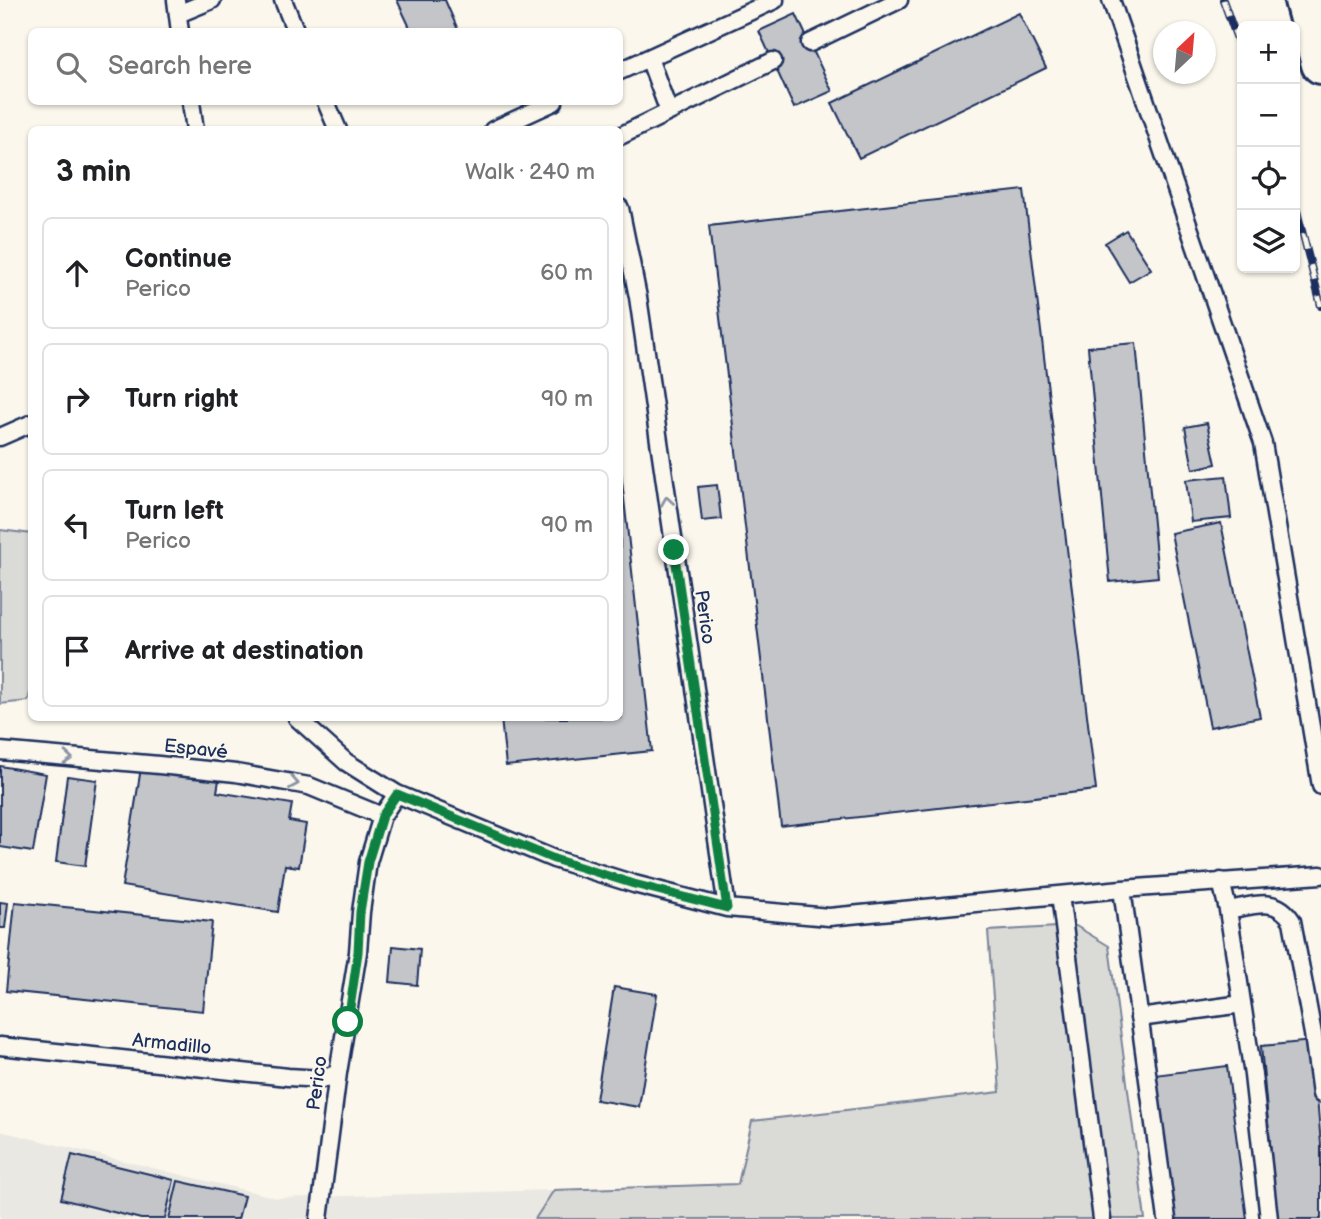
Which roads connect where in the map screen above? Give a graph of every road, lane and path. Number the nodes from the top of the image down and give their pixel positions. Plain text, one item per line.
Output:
1 (212, 0) edge
2 (283, 0) edge
3 (775, 0) edge
4 (899, 0) edge
5 (1111, 0) edge
6 (1304, 0) edge
7 (177, 7) edge
8 (180, 28) edge
9 (294, 28) edge
10 (810, 43) dead end
11 (649, 58) junction
12 (773, 61) dead end
13 (1321, 64) edge
14 (623, 70) edge
15 (191, 105) edge
16 (327, 105) edge
17 (548, 105) edge
18 (669, 112) junction
19 (194, 126) edge
20 (336, 126) edge
21 (507, 126) edge
22 (623, 135) edge
23 (623, 223) edge
24 (28, 425) edge
25 (0, 437) edge
26 (300, 721) edge
27 (0, 751) edge
28 (1321, 786) edge
29 (397, 794) junction
30 (382, 816) junction
31 (1321, 875) edge
32 (1221, 881) junction
33 (1122, 889) junction
34 (1060, 895) junction
35 (727, 908) junction
36 (1228, 910) junction
37 (1242, 1004) junction
38 (1139, 1018) junction
39 (0, 1046) edge
40 (338, 1073) junction
41 (1321, 1094) edge
42 (319, 1219) edge
43 (1102, 1219) edge
44 (1167, 1219) edge
45 (1269, 1219) edge

1 - 7 lane
2 - 9 lane
3 - 11 lane
4 - 10 lane
5 - 28 lane
6 - 13 main road
7 - 8 lane
11 - 14 lane
11 - 18 lane
12 - 18 lane
15 - 19 lane
16 - 20 lane
17 - 21 lane
18 - 22 lane
35 -> 23 lane, Perico
24 - 25 lane
26 - 29 lane
27 -> 30 lane, Espavé
29 - 30 lane, Perico
29 - 35 lane
30 - 40 lane, Perico
31 - 32 lane
32 - 33 lane
32 - 36 lane
33 - 34 lane
33 - 38 lane
34 - 35 lane
34 - 43 lane
36 - 37 lane
36 - 41 lane
37 - 38 lane
37 - 45 lane
38 - 44 lane
39 - 40 lane, Armadillo
40 - 42 lane, Perico

